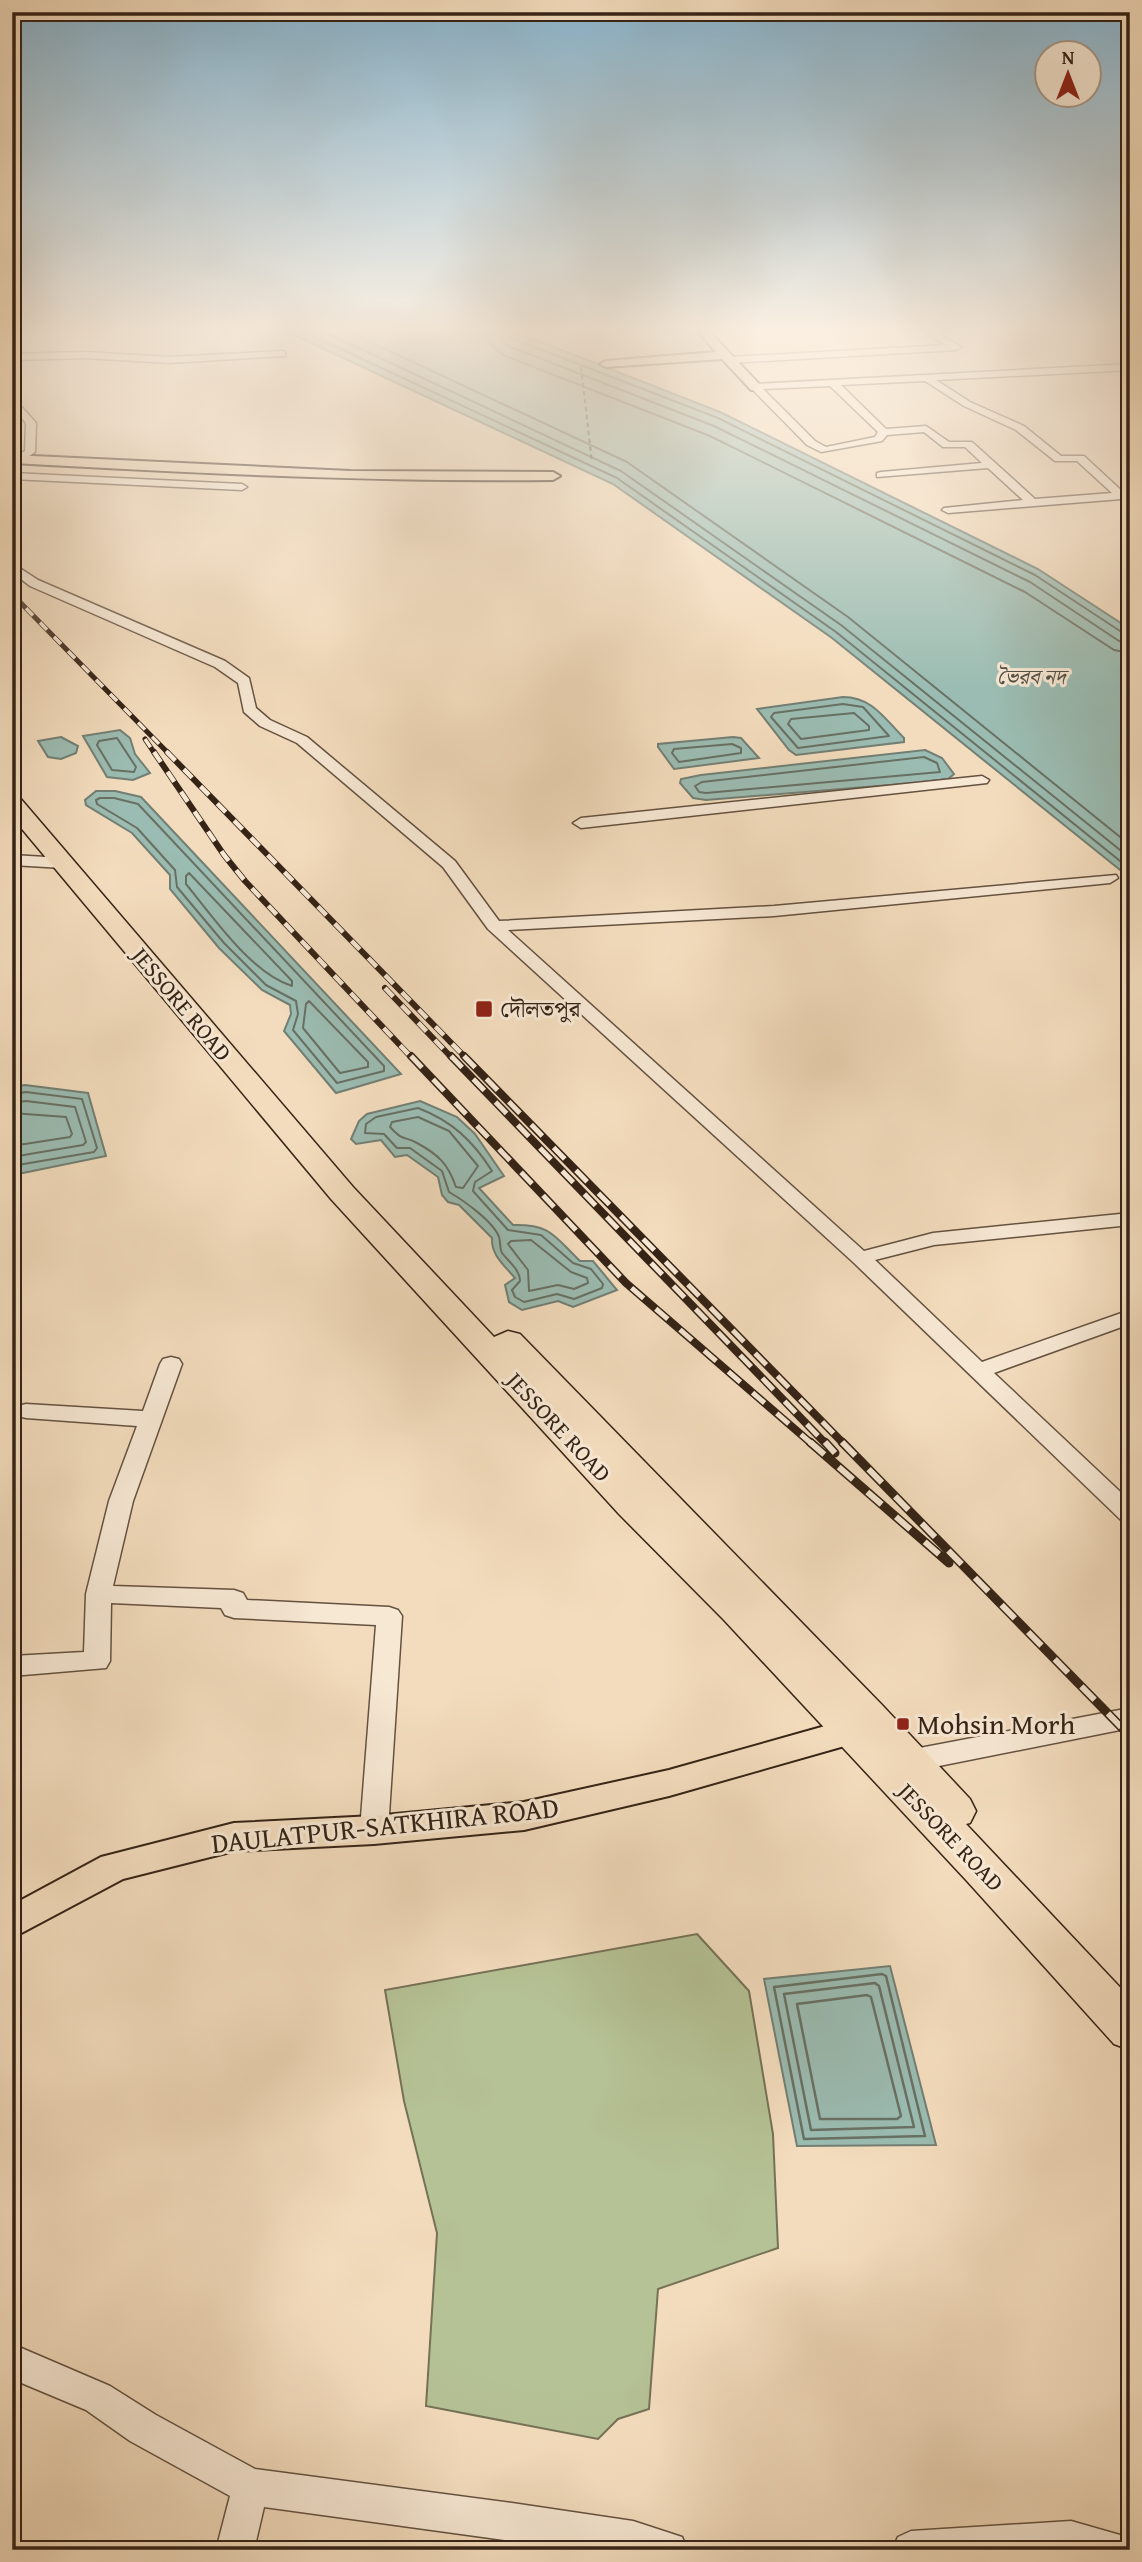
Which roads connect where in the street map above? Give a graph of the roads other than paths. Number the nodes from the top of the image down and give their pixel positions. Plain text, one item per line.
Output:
1 (30, 448) edge
2 (972, 448) edge
3 (1043, 448) edge
4 (13, 461) edge
5 (990, 465) junction
6 (881, 475) dead end
7 (12, 476) edge
8 (553, 476) dead end
9 (242, 487) dead end
10 (1126, 495) edge
11 (1032, 503) junction
12 (948, 510) dead end
13 (12, 566) edge
14 (982, 780) dead end
15 (12, 788) edge
16 (12, 803) edge
17 (581, 823) dead end
18 (12, 860) edge
19 (63, 863) junction
20 (1110, 878) dead end
21 (494, 926) junction
22 (1130, 1219) edge
23 (860, 1258) junction
24 (1130, 1317) edge
25 (171, 1364) dead end
26 (980, 1370) junction
27 (26, 1411) dead end
28 (151, 1419) junction
29 (1130, 1515) edge
30 (99, 1594) junction
31 (12, 1666) edge
32 (1130, 1718) edge
33 (850, 1731) junction
34 (909, 1761) junction
35 (374, 1830) junction
36 (12, 1923) edge
37 (1130, 2001) edge
38 (1130, 2030) edge
39 (12, 2361) edge
40 (251, 2487) junction
41 (235, 2550) edge
42 (669, 2550) edge
43 (911, 2550) edge
44 (1114, 2550) edge

1 - 4 street
2 - 5 street
3 - 10 street
4 - 8 main road
5 - 6 street
5 - 11 street
7 - 9 street
10 - 11 street
11 - 12 street
13 - 21 street
14 - 17 street
15 - 34 highway, JESSORE ROAD
16 - 19 highway, JESSORE ROAD
18 - 19 street
19 - 33 highway, JESSORE ROAD
20 - 21 street
21 - 23 street
22 - 23 street
23 - 26 street
24 - 26 street
25 - 28 street
26 - 29 street
27 - 28 street
28 - 30 street
30 - 31 street
30 - 35 street
32 - 34 street
33 - 35 main road, DAULATPUR-SATKHIRA ROAD
33 - 38 highway, JESSORE ROAD
34 - 37 highway, JESSORE ROAD
35 - 36 main road, DAULATPUR-SATKHIRA ROAD
39 - 40 street
40 - 41 street
40 - 42 street
43 - 44 street

